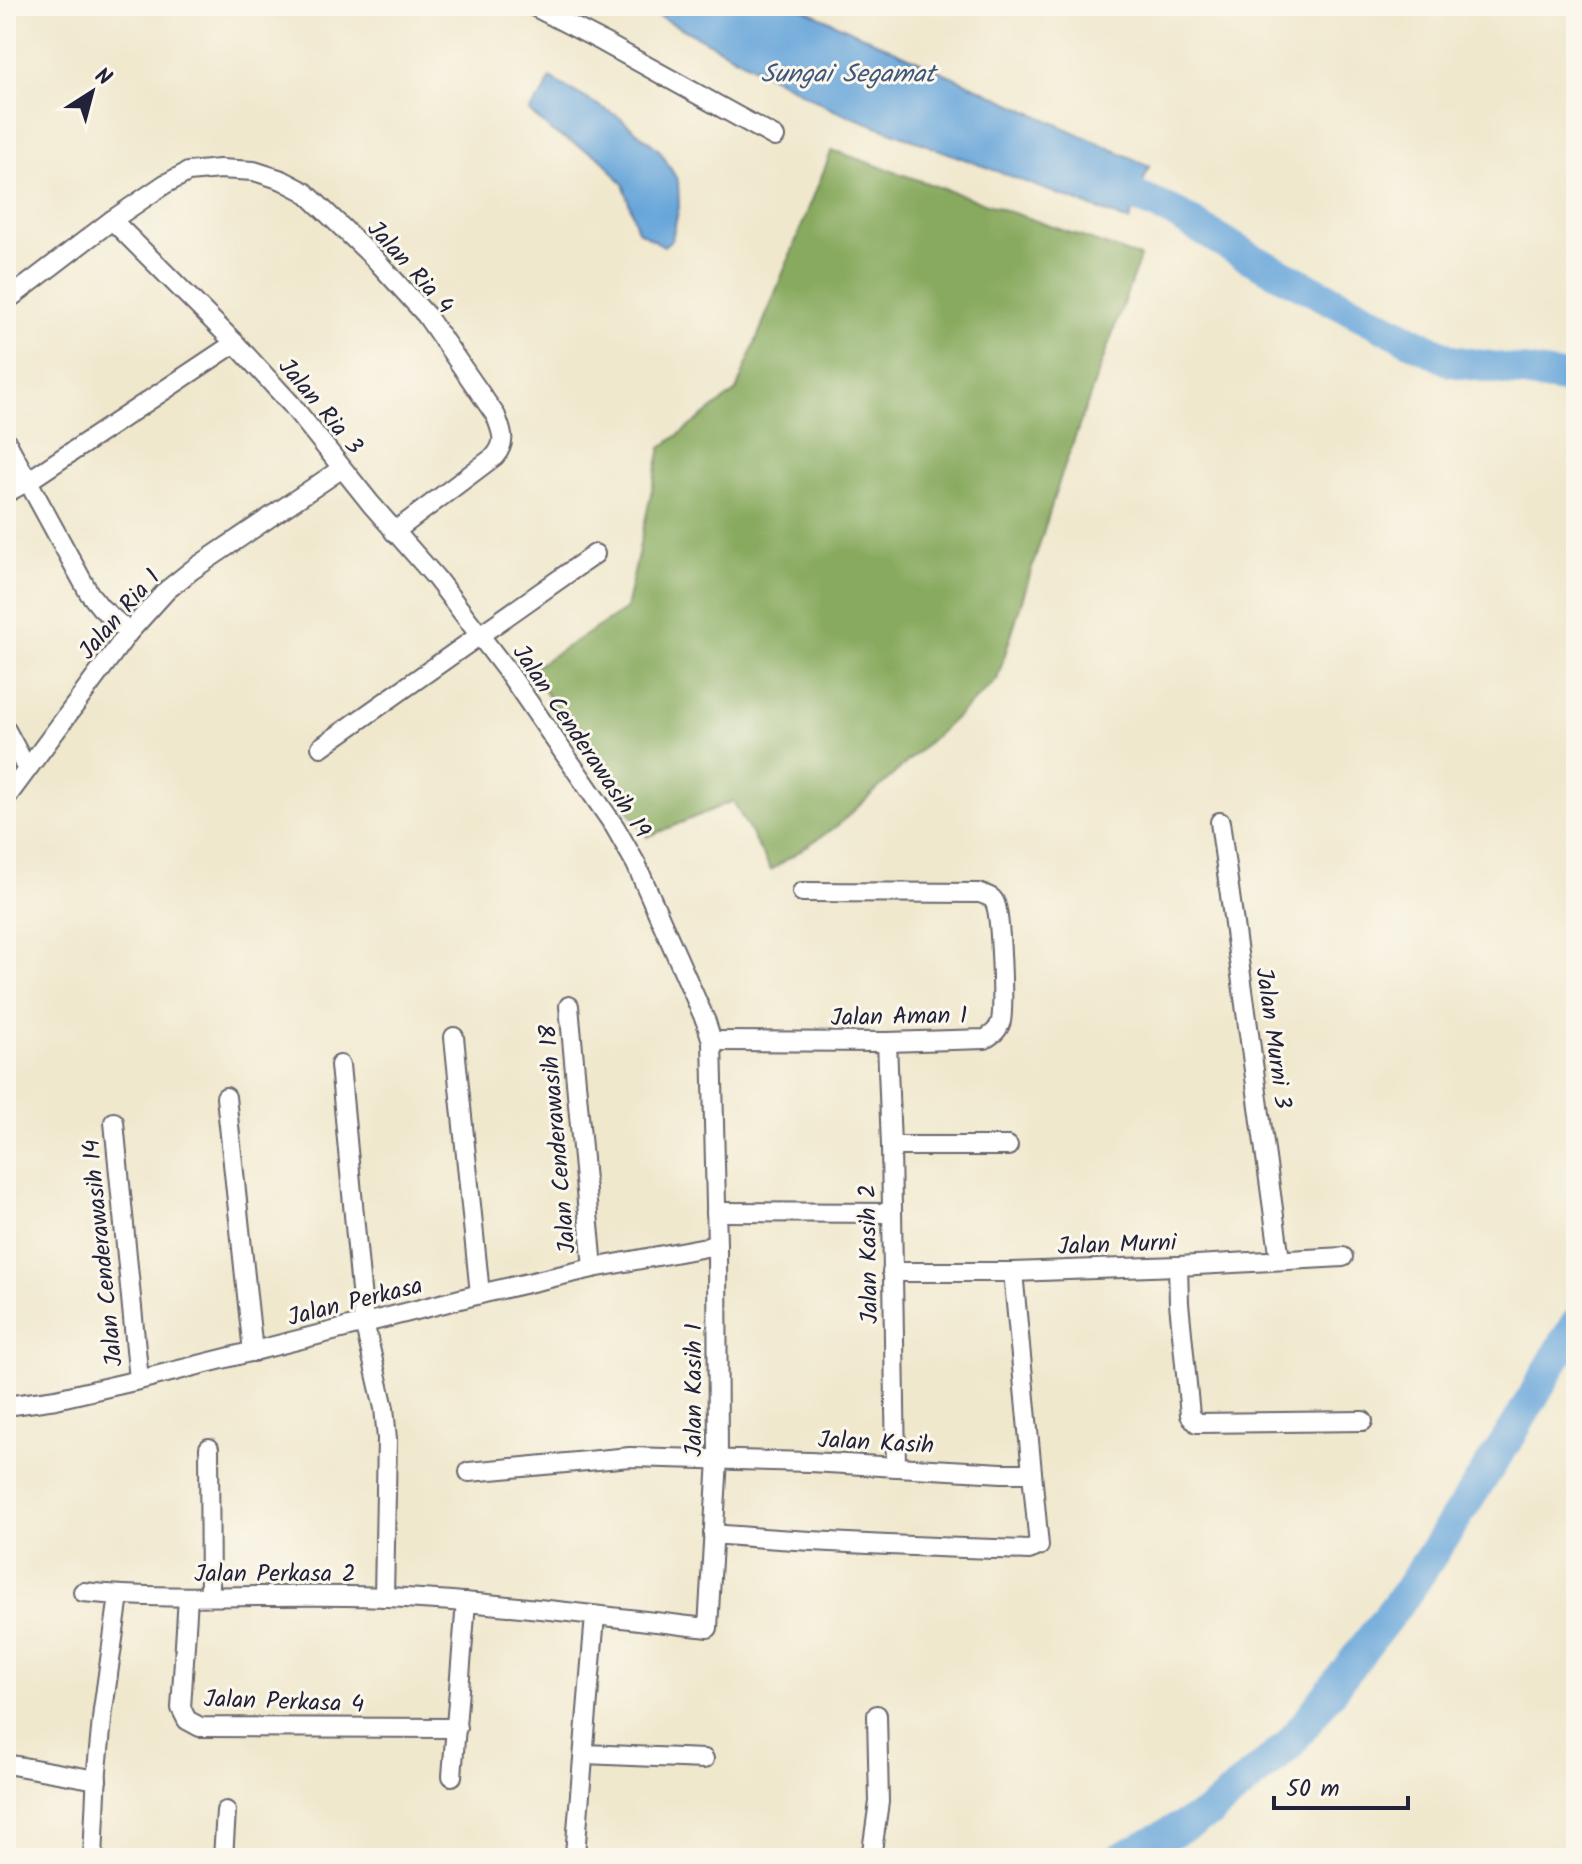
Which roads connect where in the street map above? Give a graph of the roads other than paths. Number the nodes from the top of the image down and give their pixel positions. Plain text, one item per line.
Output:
1 (533, 6) edge
2 (775, 137) dead end
3 (112, 220) junction
4 (6, 301) edge
5 (235, 343) junction
6 (6, 441) edge
7 (341, 469) junction
8 (28, 481) junction
9 (6, 493) edge
10 (394, 532) junction
11 (595, 554) dead end
12 (129, 632) junction
13 (480, 635) junction
14 (6, 730) edge
15 (321, 747) dead end
16 (27, 769) junction
17 (6, 798) edge
18 (1220, 822) dead end
19 (802, 892) dead end
20 (569, 1006) dead end
21 (454, 1037) dead end
22 (712, 1041) junction
23 (887, 1042) junction
24 (340, 1065) dead end
25 (226, 1097) dead end
26 (114, 1122) dead end
27 (891, 1146) junction
28 (1008, 1146) dead end
29 (716, 1212) junction
30 (891, 1213) junction
31 (717, 1245) junction
32 (1343, 1257) dead end
33 (1280, 1260) junction
34 (1178, 1266) junction
35 (593, 1268) junction
36 (892, 1272) junction
37 (1013, 1272) junction
38 (480, 1294) junction
39 (364, 1322) junction
40 (253, 1352) junction
41 (139, 1380) junction
42 (6, 1406) edge
43 (1363, 1421) dead end
44 (209, 1448) dead end
45 (718, 1459) junction
46 (896, 1467) junction
47 (469, 1472) dead end
48 (1031, 1473) junction
49 (713, 1534) junction
50 (83, 1592) dead end
51 (119, 1596) junction
52 (210, 1596) junction
53 (188, 1597) junction
54 (384, 1597) junction
55 (466, 1602) junction
56 (595, 1616) junction
57 (708, 1628) joint
58 (877, 1715) dead end
59 (457, 1728) junction
60 (584, 1754) junction
61 (704, 1759) dead end
62 (6, 1764) edge
63 (97, 1775) junction
64 (452, 1776) dead end
65 (226, 1811) dead end
66 (575, 1854) dead end
67 (93, 1858) edge
68 (223, 1858) edge
69 (871, 1858) edge

1 - 2 street
3 - 4 street
3 - 5 street, Jalan Ria 3
3 - 10 street, Jalan Ria 4
5 - 7 street, Jalan Ria 3
5 - 8 street
6 - 8 street
7 - 10 street, Jalan Ria 3
7 - 12 street, Jalan Ria 1
8 - 9 street
8 - 12 street
10 - 13 street, Jalan Ria 3
11 - 13 street
12 - 16 street, Jalan Ria 1
13 - 15 street
13 - 22 street, Jalan Cenderawasih 19
14 - 16 street
16 - 17 street, Jalan Ria 1
18 - 33 street, Jalan Murni 3
19 - 23 street, Jalan Aman 1
20 - 35 street, Jalan Cenderawasih 18
21 - 38 street
22 - 23 street, Jalan Aman 1
22 - 29 street, Jalan Cenderawasih 19
23 - 27 street, Jalan Kasih 2
24 - 39 street
25 - 40 street
26 - 41 street, Jalan Cenderawasih 14
27 - 28 street
27 - 30 street, Jalan Kasih 2
29 - 30 street
29 - 31 street, Jalan Cenderawasih 19
30 - 36 street, Jalan Kasih 2
31 - 35 street, Jalan Perkasa
31 - 45 street, Jalan Kasih 1
32 - 33 street, Jalan Murni
33 - 34 street, Jalan Murni
34 - 37 street, Jalan Murni
34 - 43 street
35 - 38 street, Jalan Perkasa
36 - 37 street, Jalan Murni
36 - 46 street, Jalan Kasih 2
37 - 48 street
38 - 39 street, Jalan Perkasa
39 - 40 street, Jalan Perkasa
39 - 54 street
40 - 41 street, Jalan Perkasa
41 - 42 street, Jalan Perkasa
44 - 52 street
45 - 46 street, Jalan Kasih
45 - 47 street, Jalan Kasih
45 - 49 street, Jalan Kasih 1
46 - 48 street, Jalan Kasih
48 - 49 street
49 - 57 street, Jalan Kasih 1
50 - 51 street, Jalan Perkasa 2
51 - 53 street, Jalan Perkasa 2
51 - 63 street
52 - 53 street, Jalan Perkasa 2
52 - 54 street, Jalan Perkasa 2
53 - 59 street, Jalan Perkasa 4
54 - 55 street, Jalan Perkasa 2
55 - 56 street, Jalan Perkasa 2
55 - 59 street
56 - 57 street, Jalan Perkasa 2
56 - 60 street
58 - 69 street
59 - 64 street
60 - 61 street
60 - 66 street
62 - 63 street
63 - 67 street
65 - 68 street

